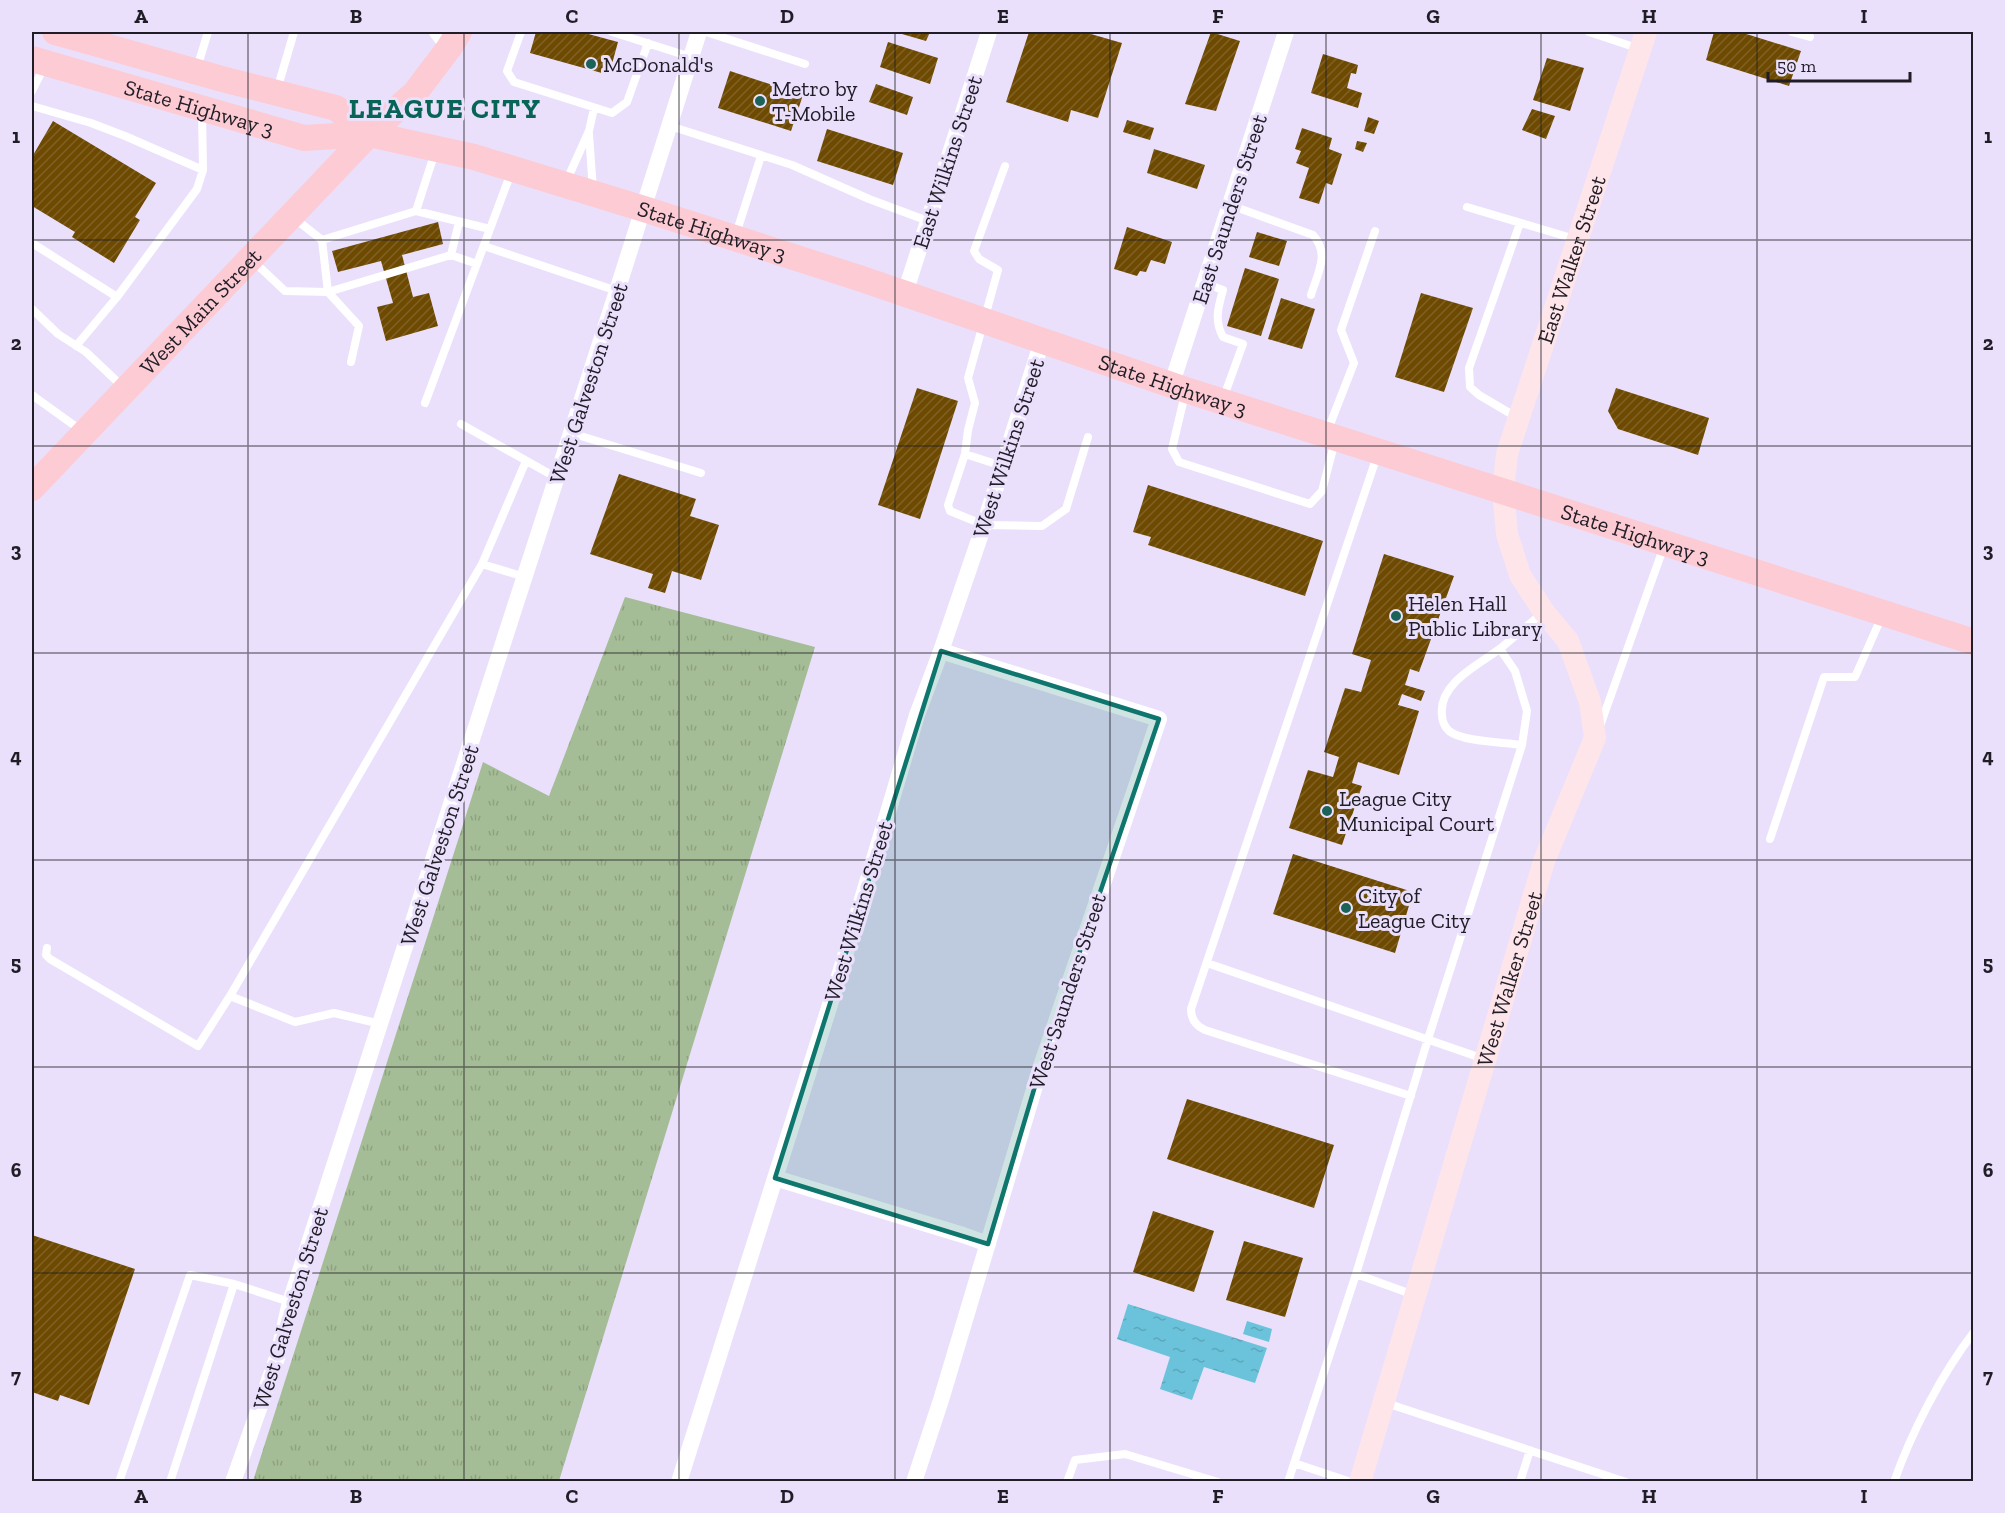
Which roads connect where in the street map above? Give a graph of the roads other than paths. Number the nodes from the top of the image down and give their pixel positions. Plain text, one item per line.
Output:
1 (55, 32) edge
2 (208, 32) edge
3 (294, 32) edge
4 (521, 32) edge
5 (612, 32) edge
6 (699, 32) edge
7 (706, 32) edge
8 (989, 32) edge
9 (1286, 32) edge
10 (1589, 32) edge
11 (1792, 32) edge
12 (91, 37) edge
13 (449, 37) edge
14 (1810, 37) dead end
15 (1643, 40) edge
16 (648, 43) junction
17 (691, 57) junction
18 (38, 62) edge
19 (805, 64) dead end
20 (196, 72) junction
21 (32, 91) edge
22 (276, 93) junction
23 (32, 106) edge
24 (594, 108) junction
25 (202, 109) junction
26 (669, 126) junction
27 (589, 131) junction
28 (369, 134) junction
29 (436, 149) junction
30 (761, 156) junction
31 (1005, 166) dead end
32 (513, 169) junction
33 (203, 170) junction
34 (564, 185) junction
35 (593, 193) junction
36 (1230, 205) junction
37 (1467, 207) dead end
38 (644, 209) junction
39 (416, 211) junction
40 (292, 216) junction
41 (928, 221) junction
42 (459, 222) junction
43 (1520, 223) junction
44 (490, 229) junction
45 (1375, 231) dead end
46 (735, 238) junction
47 (322, 240) junction
48 (1578, 240) junction
49 (32, 243) edge
50 (484, 246) junction
51 (451, 255) junction
52 (250, 258) junction
53 (477, 264) junction
54 (1204, 284) junction
55 (617, 291) junction
56 (328, 292) junction
57 (905, 293) junction
58 (1311, 295) dead end
59 (117, 297) junction
60 (32, 309) edge
61 (985, 321) junction
62 (1042, 341) junction
63 (76, 346) junction
64 (351, 362) dead end
65 (1179, 388) junction
66 (125, 389) junction
67 (32, 395) edge
68 (1222, 402) junction
69 (424, 403) dead end
70 (1519, 418) junction
71 (461, 424) dead end
72 (84, 433) junction
73 (571, 433) junction
74 (1088, 437) dead end
75 (1331, 437) junction
76 (1378, 452) junction
77 (965, 453) junction
78 (526, 461) junction
79 (1002, 466) junction
80 (701, 473) dead end
81 (557, 478) junction
82 (32, 488) edge
83 (1503, 491) junction
84 (984, 525) junction
85 (1665, 544) junction
86 (482, 564) junction
87 (525, 577) junction
88 (1544, 612) junction
89 (1883, 613) junction
90 (1974, 642) edge
91 (1500, 649) junction
92 (941, 651) junction
93 (1595, 738) junction
94 (1522, 745) junction
95 (1770, 839) dead end
96 (47, 948) dead end
97 (1207, 963) junction
98 (230, 996) junction
99 (381, 1024) junction
100 (1428, 1039) junction
101 (1485, 1060) junction
102 (1410, 1096) junction
103 (775, 1178) junction
104 (988, 1244) junction
105 (1356, 1274) junction
106 (234, 1284) junction
107 (1415, 1296) junction
108 (290, 1302) junction
109 (1974, 1332) edge
110 (1383, 1402) junction
111 (1530, 1450) junction
112 (1294, 1463) junction
113 (119, 1482) edge
114 (170, 1482) edge
115 (233, 1482) edge
116 (679, 1482) edge
117 (914, 1482) edge
118 (1067, 1482) edge
119 (1218, 1482) edge
120 (1288, 1482) edge
121 (1351, 1482) edge
122 (1360, 1482) edge
123 (1520, 1482) edge
124 (1626, 1482) edge
125 (1894, 1482) edge

1 - 12 main road, State Highway 3
2 - 20 lane
3 - 22 lane
4 - 24 lane
5 - 16 lane
6 - 17 street, West Galveston Street
7 - 19 lane
8 - 41 street, East Wilkins Street
9 - 36 street, East Saunders Street
10 - 15 lane
11 - 14 lane
12 - 20 main road, State Highway 3
13 - 28 main road, West Main Street
15 - 48 street, East Walker Street
16 - 17 lane
16 - 24 lane
17 - 26 street, West Galveston Street
18 - 21 lane
18 - 25 main road, State Highway 3
20 - 22 main road, State Highway 3
22 - 28 main road, State Highway 3
23 - 33 lane
24 - 27 lane
25 - 28 main road, State Highway 3
25 - 33 lane
26 - 30 lane
26 - 38 street, West Galveston Street
27 - 34 lane
27 - 35 lane
28 - 29 main road, State Highway 3
28 - 40 main road, West Main Street
29 - 32 main road, State Highway 3
29 - 39 lane
30 - 41 lane
30 - 46 lane
31 - 61 lane
32 - 34 main road, State Highway 3
32 - 44 lane
33 - 59 lane
34 - 35 main road, State Highway 3
35 - 38 main road, State Highway 3
36 - 54 street, East Saunders Street
36 - 58 lane
37 - 43 lane
38 - 46 main road, State Highway 3
38 - 55 street, West Galveston Street
39 - 42 lane
39 - 47 lane
40 - 47 lane
40 - 52 main road, West Main Street
41 - 57 street, East Wilkins Street
42 - 44 lane
42 - 51 lane
43 - 48 lane
43 - 70 lane
44 - 50 lane
45 - 75 lane
46 - 57 main road, State Highway 3
47 - 56 lane
48 - 70 street, East Walker Street
49 - 59 lane
50 - 53 lane
50 - 55 lane
51 - 53 lane
51 - 56 lane
52 - 56 lane
52 - 66 main road, West Main Street
53 - 69 lane
54 - 65 street, East Saunders Street
54 - 68 lane
55 - 73 street, West Galveston Street
56 - 64 lane
57 - 61 main road, State Highway 3
59 - 63 lane
60 - 63 lane
61 - 62 main road, State Highway 3
61 - 77 lane
62 - 65 main road, State Highway 3
62 - 79 street, West Wilkins Street
63 - 66 lane
65 - 68 main road, State Highway 3
65 - 75 lane
66 - 72 main road, West Main Street
67 - 72 lane
68 - 75 main road, State Highway 3
70 - 83 street, East Walker Street
71 - 78 lane
72 - 82 main road, West Main Street
73 - 80 lane
73 - 81 street, West Galveston Street
74 - 84 lane
75 - 76 main road, State Highway 3
76 - 83 main road, State Highway 3
76 - 97 lane
77 - 79 lane
77 - 84 lane
78 - 81 lane
78 - 86 lane
79 - 84 street, West Wilkins Street
81 - 87 street, West Galveston Street
83 - 85 main road, State Highway 3
83 - 88 street
84 - 92 street, West Wilkins Street
85 - 89 main road, State Highway 3
85 - 93 lane
86 - 87 lane
86 - 98 lane
87 - 99 street, West Galveston Street
88 - 91 lane
88 - 93 street
89 - 90 main road, State Highway 3
89 - 95 lane
91 - 94 lane
91 - 94 lane
92 - 103 street, West Wilkins Street
92 - 104 street, West Saunders Street
93 - 101 street, West Walker Street
94 - 100 lane
96 - 98 lane
97 - 100 lane
97 - 102 lane
98 - 99 lane
99 - 108 street, West Galveston Street
100 - 101 lane
100 - 102 lane
101 - 107 street, West Walker Street
102 - 105 lane
103 - 104 street
103 - 116 street, West Wilkins Street
104 - 117 street, West Saunders Street
105 - 107 lane
105 - 112 lane
106 - 108 lane
106 - 113 lane
106 - 114 lane
107 - 110 street, West Walker Street
108 - 115 street, West Galveston Street
109 - 125 lane
110 - 111 lane
110 - 122 street, West Walker Street
111 - 123 lane
111 - 124 lane
112 - 120 lane
112 - 121 lane
118 - 119 lane

